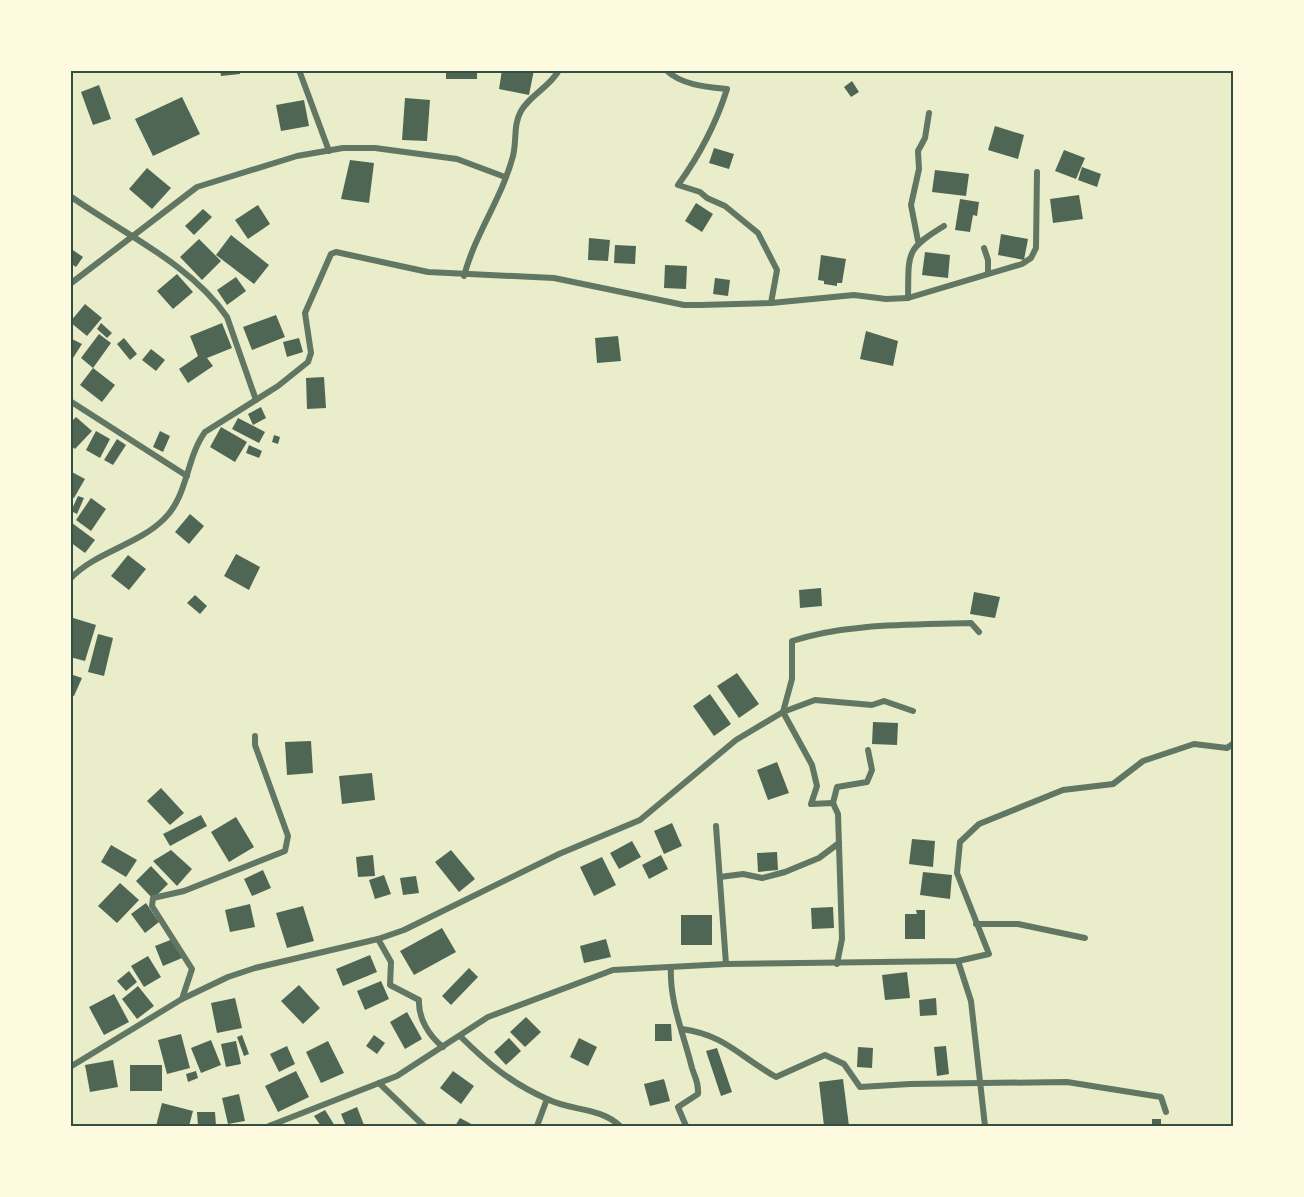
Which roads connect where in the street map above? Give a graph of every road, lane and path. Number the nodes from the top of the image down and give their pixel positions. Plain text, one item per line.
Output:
1 (299, 70) edge
2 (559, 70) edge
3 (666, 70) edge
4 (929, 113) dead end
5 (329, 151) junction
6 (1037, 172) dead end
7 (505, 177) junction
8 (70, 196) edge
9 (944, 226) dead end
10 (132, 238) junction
11 (918, 242) junction
12 (984, 248) dead end
13 (988, 273) junction
14 (465, 276) junction
15 (70, 284) edge
16 (908, 298) junction
17 (771, 303) junction
18 (256, 400) junction
19 (70, 401) edge
20 (187, 476) junction
21 (70, 579) edge
22 (979, 632) dead end
23 (783, 711) junction
24 (913, 711) dead end
25 (255, 736) dead end
26 (1233, 743) edge
27 (868, 750) dead end
28 (833, 803) junction
29 (716, 826) dead end
30 (839, 843) junction
31 (720, 877) junction
32 (976, 924) junction
33 (1085, 938) dead end
34 (378, 939) junction
35 (958, 961) junction
36 (726, 964) junction
37 (837, 964) junction
38 (671, 967) junction
39 (182, 999) junction
40 (682, 1029) junction
41 (460, 1036) junction
42 (443, 1047) junction
43 (70, 1067) edge
44 (379, 1083) junction
45 (981, 1084) junction
46 (547, 1100) junction
47 (1166, 1112) dead end
48 (269, 1126) edge
49 (424, 1126) edge
50 (537, 1126) edge
51 (620, 1126) edge
52 (686, 1126) edge
53 (985, 1126) edge

1 - 5 street
2 - 7 street
3 - 17 street
4 - 11 street
5 - 7 street
5 - 10 street
6 - 13 street
7 - 14 street
8 - 10 street
9 - 11 street
10 - 15 street
10 - 18 street
11 - 16 street
12 - 13 street
13 - 16 street
14 - 17 street
14 - 18 street
16 - 17 street
18 - 20 street
19 - 20 street
20 - 21 street
22 - 23 street
23 - 24 street
23 - 28 street
23 - 34 street
25 - 39 street
26 - 32 street
27 - 28 street
28 - 30 street
29 - 31 street
30 - 31 street
30 - 37 street
31 - 36 street
32 - 33 street
32 - 35 street
34 - 39 street
34 - 42 street
35 - 37 street
35 - 45 street
36 - 37 street
36 - 38 street
38 - 40 street
38 - 41 street
39 - 43 street
40 - 45 street
40 - 52 street
41 - 42 street
41 - 46 street
42 - 44 street
44 - 48 street
44 - 49 street
45 - 47 street
45 - 53 street
46 - 50 street
46 - 51 street

